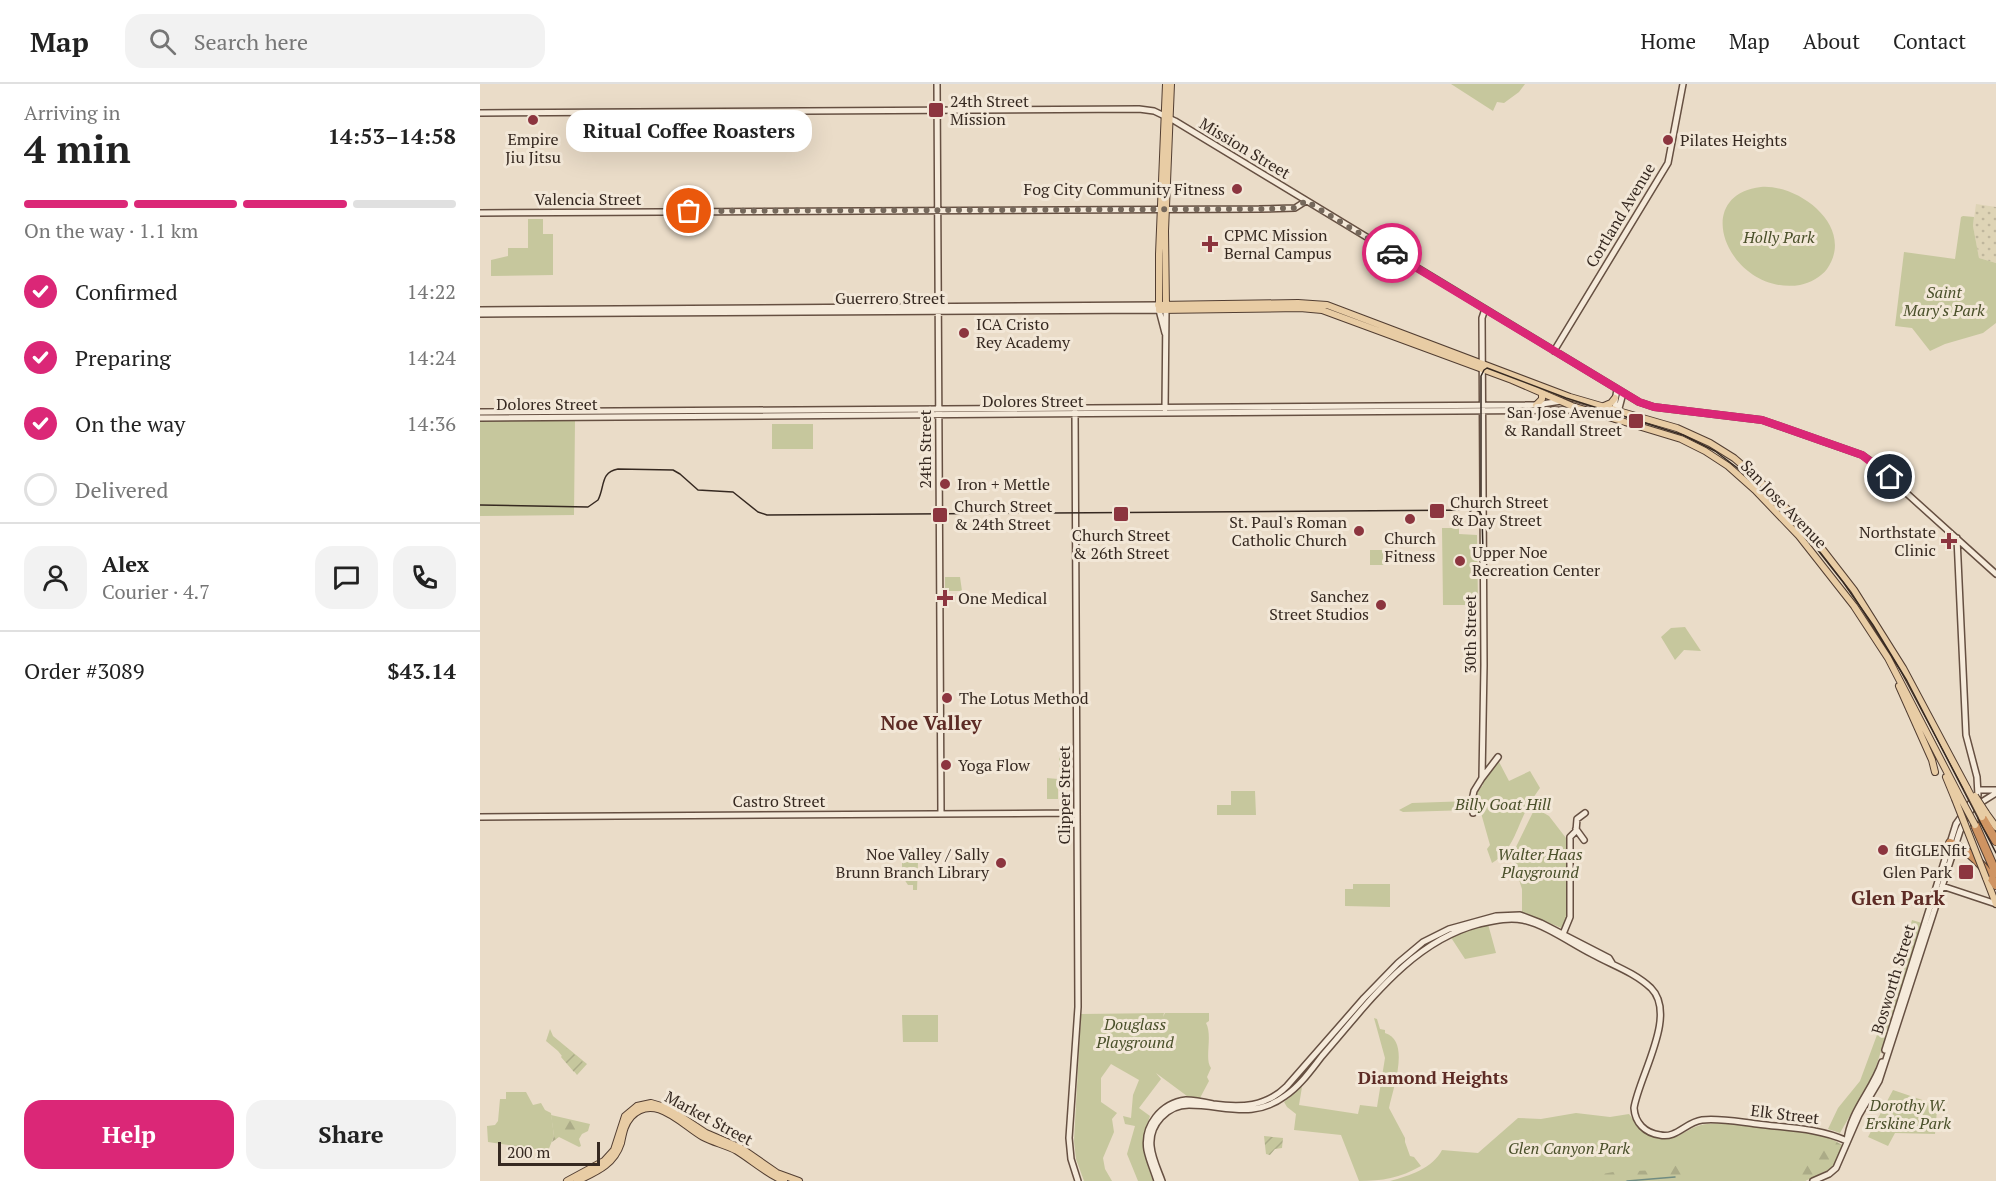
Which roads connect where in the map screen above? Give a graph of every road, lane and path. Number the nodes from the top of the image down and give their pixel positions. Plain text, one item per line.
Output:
1 (937, 84) edge
2 (1166, 84) edge
3 (1172, 84) edge
4 (1683, 84) edge
5 (937, 111) junction
6 (480, 113) edge
7 (1167, 117) junction
8 (1303, 204) junction
9 (1164, 209) junction
10 (938, 210) junction
11 (480, 213) edge
12 (1299, 305) joint
13 (1162, 307) junction
14 (938, 309) junction
15 (1485, 309) junction
16 (480, 312) edge
17 (1554, 351) junction
18 (1482, 366) junction
19 (1620, 391) junction
20 (1542, 393) junction
21 (1615, 398) junction
22 (1578, 399) junction
23 (1561, 401) junction
24 (1482, 405) junction
25 (1536, 405) junction
26 (1604, 406) junction
27 (1524, 408) junction
28 (1617, 409) junction
29 (1586, 410) junction
30 (1075, 411) junction
31 (1165, 411) junction
32 (480, 412) edge
33 (939, 412) junction
34 (1482, 412) junction
35 (713, 413) junction
36 (480, 418) edge
37 (1616, 419) junction
38 (1957, 538) junction
39 (1996, 574) edge
40 (1892, 665) junction
41 (1498, 757) dead end
42 (1935, 772) dead end
43 (1482, 778) junction
44 (1978, 790) junction
45 (1996, 792) edge
46 (1958, 798) junction
47 (1973, 808) junction
48 (1077, 813) junction
49 (1473, 813) dead end
50 (1585, 813) dead end
51 (941, 814) junction
52 (1984, 815) junction
53 (480, 817) edge
54 (1975, 825) junction
55 (1996, 827) edge
56 (1576, 829) junction
57 (1584, 840) dead end
58 (1996, 841) edge
59 (1953, 844) junction
60 (1996, 846) edge
61 (1996, 865) edge
62 (1996, 873) edge
63 (1940, 885) junction
64 (1996, 885) edge
65 (1996, 904) edge
66 (1563, 934) junction
67 (1612, 963) junction
68 (1844, 1140) junction
69 (567, 1181) edge
70 (577, 1181) edge
71 (784, 1181) edge
72 (799, 1181) edge
73 (1078, 1181) edge
74 (1157, 1181) edge
75 (1162, 1181) edge
76 (1813, 1181) edge

1 - 5 main road, 24th Street
2 - 7 main road
3 - 7 main road
4 - 17 main road, Cortland Avenue
5 - 6 main road, Mission Street
5 - 7 main road, Mission Street
5 - 10 main road, 24th Street
7 - 8 main road, Mission Street
7 - 9 main road
8 - 9 main road, Valencia Street
8 - 15 main road, Mission Street
9 - 10 main road, Valencia Street
9 - 13 main road
10 - 11 main road, Valencia Street
10 - 14 main road, 24th Street
12 - 13 main road, Guerrero Street
12 - 18 main road, San Jose Avenue
13 - 14 main road, Guerrero Street
13 - 31 main road
14 - 16 main road, Guerrero Street
14 - 33 main road, 24th Street
15 - 17 main road, Mission Street
15 - 18 main road, 30th Street
17 - 19 main road, Mission Street
18 - 20 main road, San Jose Avenue
18 - 22 main road, San Jose Avenue
18 - 24 main road, 30th Street
19 - 21 main road
19 - 28 main road
19 - 38 main road, Mission Street
20 - 23 main road, San Jose Avenue
20 - 25 main road
21 - 26 main road
21 - 28 main road
22 - 23 main road
22 - 26 main road, San Jose Avenue
23 - 25 main road, Dolores Street
23 - 29 main road, San Jose Avenue
24 - 27 main road, Dolores Street
24 - 31 main road, Dolores Street
24 - 34 main road, 30th Street
25 - 27 main road, Dolores Street
26 - 28 main road, San Jose Avenue
27 - 29 main road, Dolores Street
27 - 34 main road, Dolores Street
28 - 37 main road
28 - 52 main road, San Jose Avenue, bridge
29 - 37 main road, San Jose Avenue
30 - 31 main road, Dolores Street
30 - 33 main road, Dolores Street
30 - 48 main road, Clipper Street
31 - 34 main road, Dolores Street
32 - 35 main road, Dolores Street
33 - 35 main road, Dolores Street
33 - 51 main road, 24th Street
34 - 43 main road, 30th Street
35 - 36 main road, Dolores Street
37 - 40 main road, San Jose Avenue
38 - 39 main road, Mission Street
38 - 44 main road, Bosworth Street
40 - 42 main road
40 - 46 main road, San Jose Avenue
41 - 43 main road
43 - 49 main road, 30th Street
44 - 45 main road
44 - 47 main road, Bosworth Street
44 - 59 main road, Bosworth Street
45 - 47 main road
46 - 54 main road, bridge
46 - 65 main road, bridge
47 - 59 main road, Bosworth Street
48 - 51 main road, Castro Street
48 - 73 main road, Clipper Street
50 - 56 main road
51 - 53 main road, Castro Street
52 - 55 main road
52 - 58 highway
52 - 60 main road, San Jose Avenue
54 - 61 main road
54 - 62 highway
56 - 57 main road
56 - 66 main road
59 - 63 main road, Bosworth Street
59 - 64 highway
63 - 65 main road
63 - 68 main road, Bosworth Street
63 - 68 main road, Bosworth Street
66 - 67 main road
66 - 74 main road
67 - 68 main road, Elk Street
67 - 75 main road
68 - 76 main road, Bosworth Street
69 - 72 main road, Market Street
70 - 71 main road, Market Street

